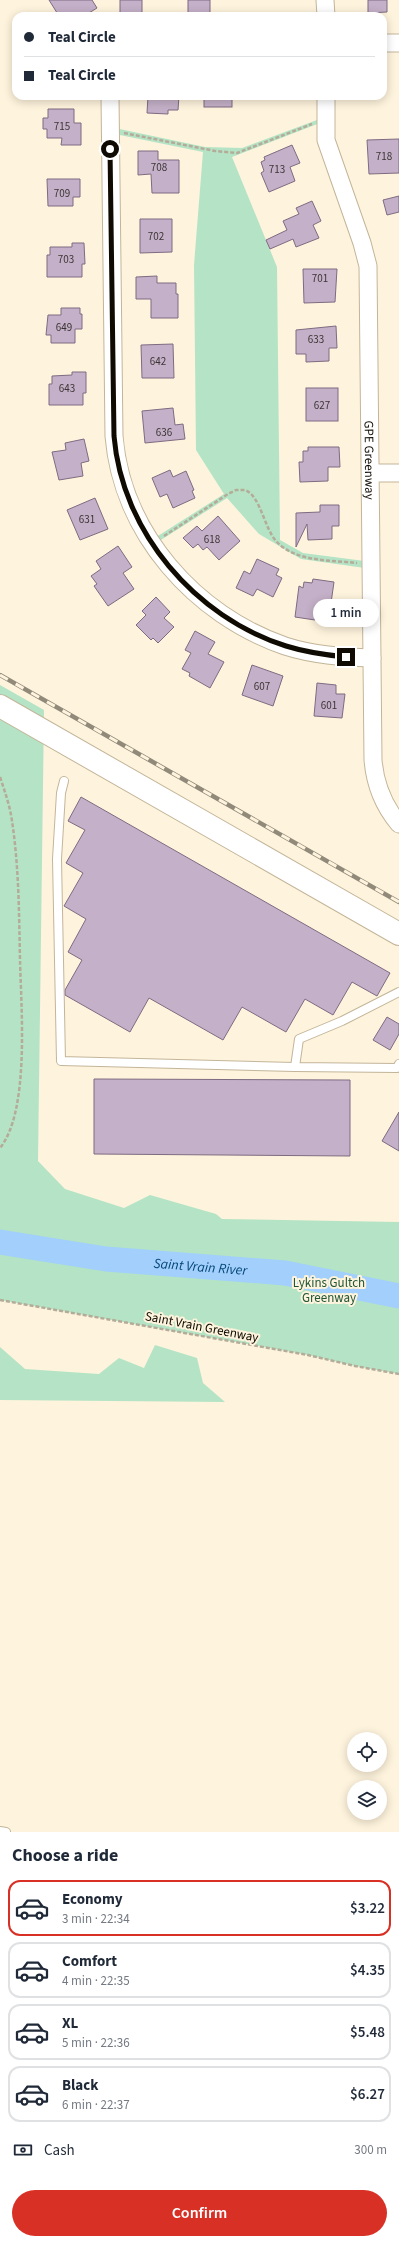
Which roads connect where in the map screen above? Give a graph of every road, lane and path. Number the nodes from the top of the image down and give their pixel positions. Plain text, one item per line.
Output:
1 (325, 0) edge
2 (326, 12) edge
3 (387, 43) edge
4 (399, 43) edge
5 (110, 100) edge
6 (326, 100) edge
7 (325, 118) junction
8 (110, 130) junction
9 (372, 473) junction
10 (399, 473) edge
11 (152, 544) junction
12 (372, 565) junction
13 (372, 658) junction
14 (0, 706) edge
15 (0, 777) edge
16 (64, 781) dead end
17 (399, 824) edge
18 (399, 934) edge
19 (399, 992) edge
20 (399, 1064) edge
21 (295, 1067) junction
22 (0, 1148) edge
23 (0, 1300) edge
24 (399, 1374) edge
25 (0, 1831) edge
26 (6, 1832) edge

1 - 2 street
3 - 4 street
5 - 8 street
6 - 7 street, GPE Greenway
7 - 8 path
7 - 9 street, GPE Greenway
8 - 11 street
9 - 10 street
9 - 12 street, GPE Greenway
11 - 12 path
11 - 13 street
12 - 13 street, GPE Greenway
13 - 17 street, GPE Greenway
14 - 18 street
15 - 22 path
16 - 21 lane
19 - 21 lane
20 - 21 lane
23 - 24 path, Saint Vrain Greenway
25 - 26 lane

